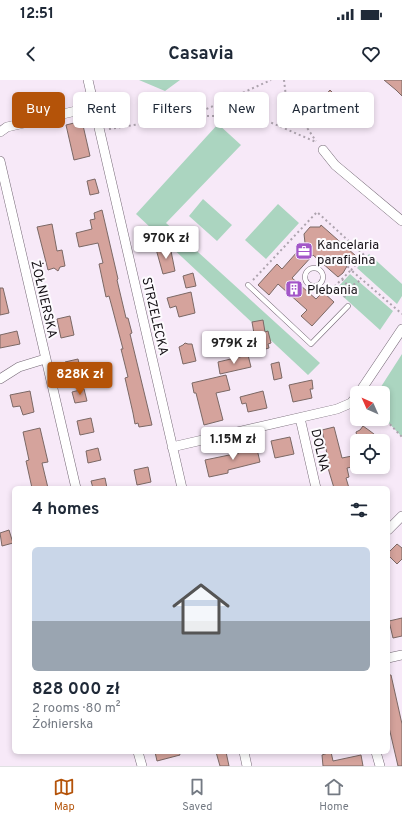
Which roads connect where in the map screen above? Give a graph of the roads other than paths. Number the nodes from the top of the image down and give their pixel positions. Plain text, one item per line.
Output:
1 (88, 80) edge
2 (90, 92) edge
3 (73, 112) edge
4 (99, 128) edge
5 (0, 132) edge
6 (319, 146) road end
7 (0, 162) edge
8 (402, 221) edge
9 (324, 277) joint
10 (248, 285) road end
11 (348, 306) dead end
12 (402, 329) edge
13 (45, 359) junction
14 (0, 379) edge
15 (365, 386) edge
16 (350, 403) edge
17 (300, 418) junction
18 (172, 447) junction
19 (76, 486) edge
20 (182, 486) edge
21 (316, 486) edge
22 (402, 516) edge
23 (390, 528) edge
24 (402, 655) edge
25 (390, 658) edge
26 (139, 754) edge
27 (244, 754) edge
28 (377, 754) edge
29 (142, 766) edge
30 (247, 766) edge
31 (380, 766) edge

1 - 2 street, STRZELECKA
3 - 5 street
4 - 18 street, STRZELECKA
6 - 8 street
7 - 13 street, ŻOŁNIERSKA
9 - 9 lane
10 - 11 lane
12 - 15 street
13 - 14 street
13 - 19 street, ŻOŁNIERSKA
16 - 17 street
17 - 18 street
17 - 21 street, DOLNA
18 - 20 street, STRZELECKA
22 - 23 street
24 - 25 street
26 - 29 street
27 - 30 street
28 - 31 street

